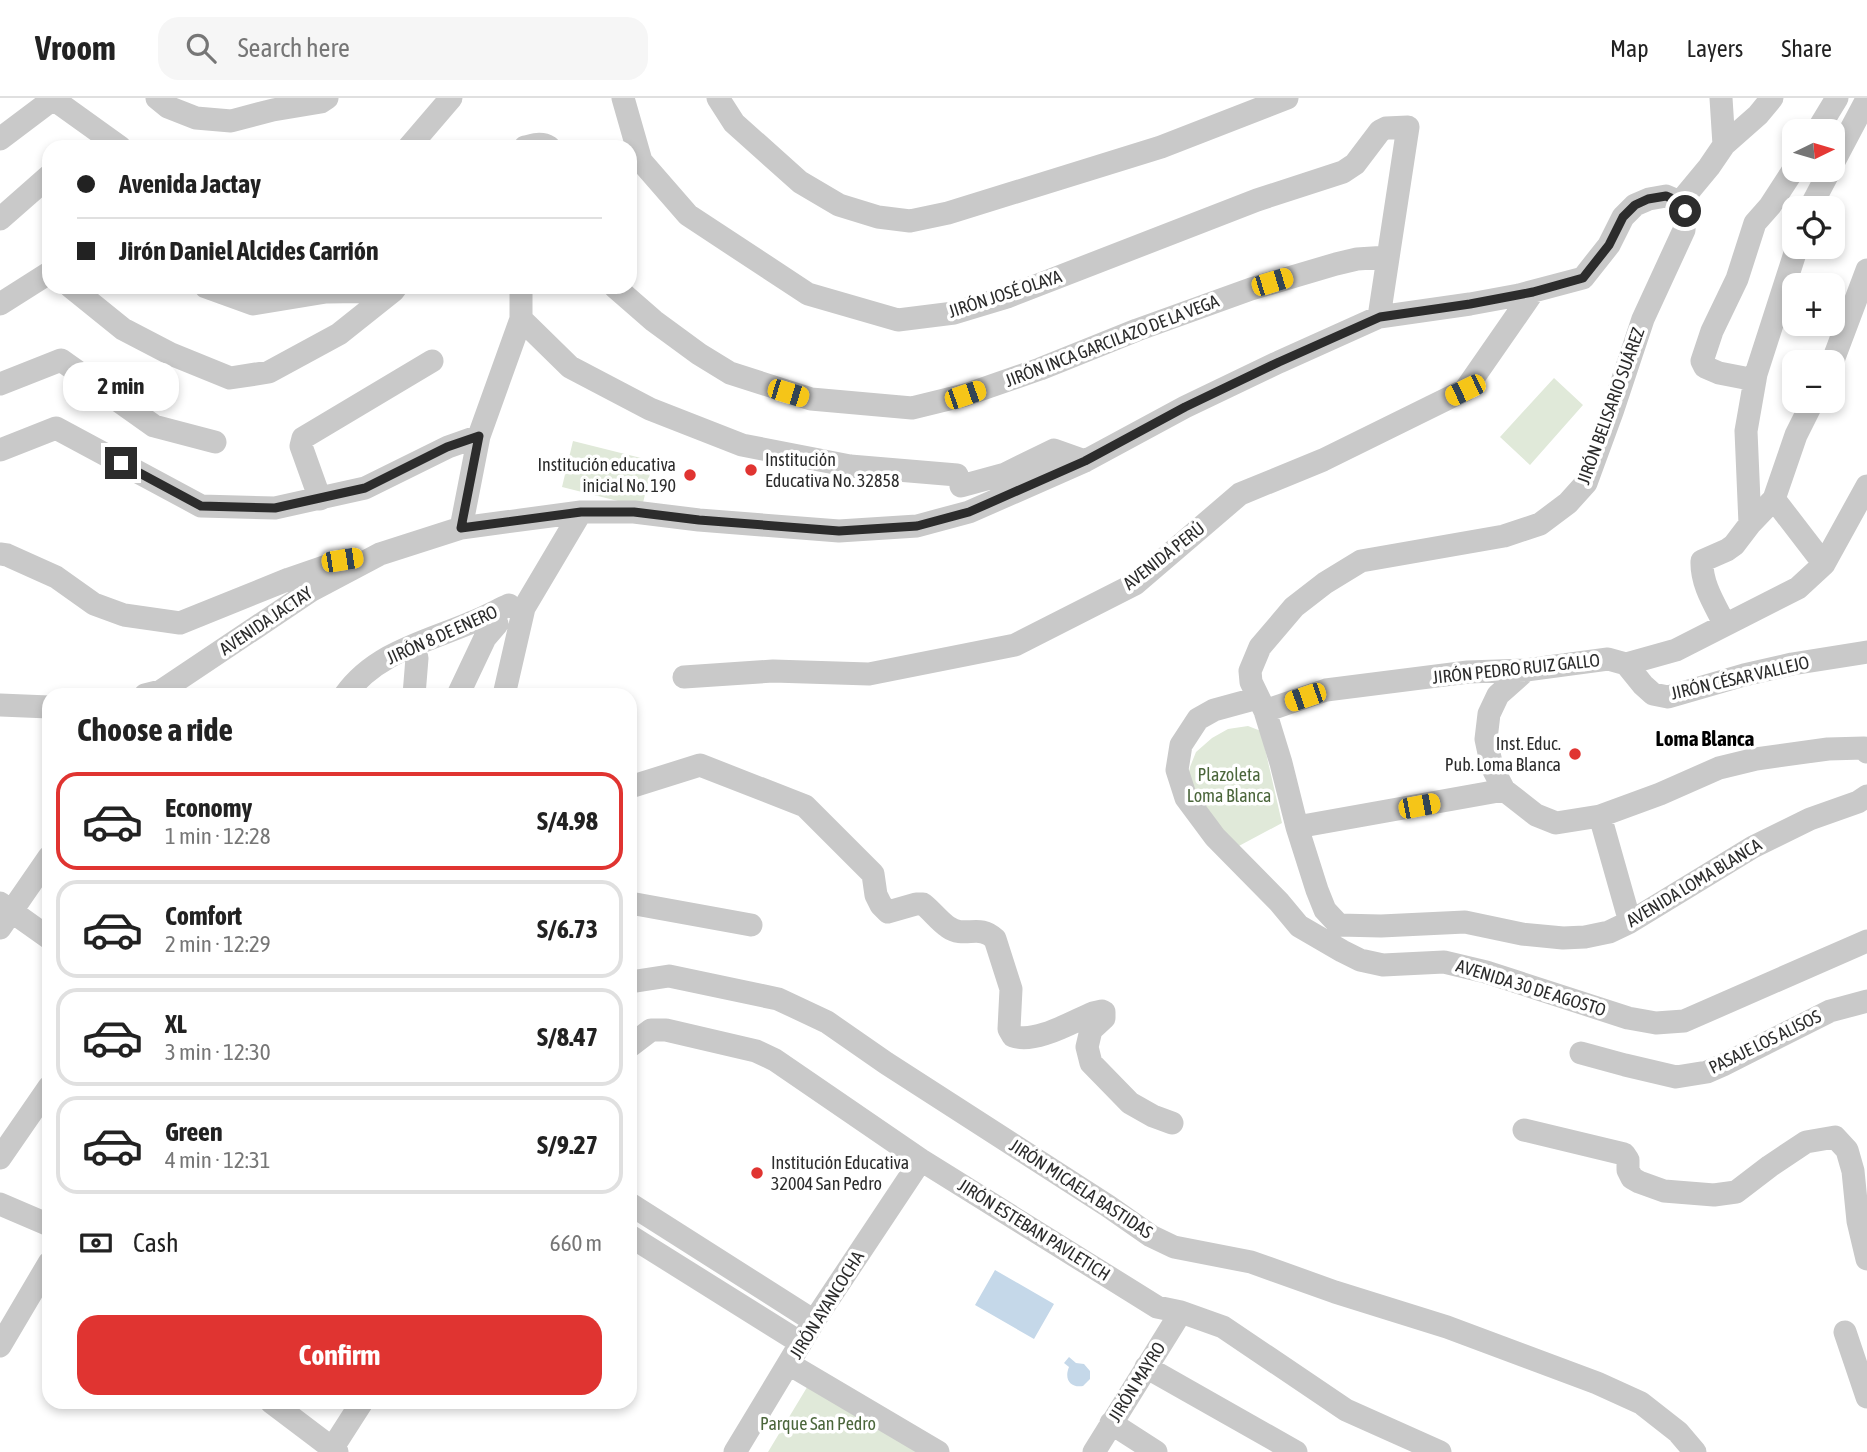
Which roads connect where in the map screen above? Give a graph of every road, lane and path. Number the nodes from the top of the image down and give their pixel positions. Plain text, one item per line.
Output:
1 (157, 98) edge
2 (327, 98) edge
3 (451, 98) edge
4 (623, 98) edge
5 (718, 98) edge
6 (1287, 98) edge
7 (1721, 98) edge
8 (1772, 98) edge
9 (1837, 98) edge
10 (1867, 99) edge
11 (1824, 119) edge
12 (0, 139) edge
13 (110, 140) edge
14 (415, 140) edge
15 (635, 140) edge
16 (1845, 141) edge
17 (1724, 145) junction
18 (637, 147) edge
19 (42, 182) edge
20 (1786, 182) edge
21 (1680, 202) junction
22 (0, 219) edge
23 (1388, 257) junction
24 (1793, 259) edge
25 (1867, 271) edge
26 (42, 277) edge
27 (1533, 292) junction
28 (80, 294) edge
29 (225, 294) edge
30 (314, 294) edge
31 (389, 294) edge
32 (521, 294) edge
33 (623, 294) edge
34 (0, 303) edge
35 (1380, 317) junction
36 (521, 319) junction
37 (1837, 350) edge
38 (432, 361) dead end
39 (1755, 380) junction
40 (0, 384) edge
41 (1807, 413) edge
42 (479, 436) junction
43 (215, 442) dead end
44 (0, 450) edge
45 (1085, 461) junction
46 (1867, 486) edge
47 (320, 499) junction
48 (1774, 499) junction
49 (581, 512) junction
50 (1750, 524) junction
51 (461, 528) junction
52 (0, 554) edge
53 (380, 554) junction
54 (1824, 564) junction
55 (1725, 625) junction
56 (1867, 652) edge
57 (417, 658) dead end
58 (1626, 664) junction
59 (1526, 670) junction
60 (684, 677) dead end
61 (166, 688) edge
62 (350, 688) edge
63 (415, 688) edge
64 (461, 688) edge
65 (506, 688) edge
66 (1262, 704) junction
67 (0, 705) edge
68 (42, 707) edge
69 (1867, 752) edge
70 (637, 785) edge
71 (1504, 790) junction
72 (1867, 796) edge
73 (1600, 816) junction
74 (1297, 827) junction
75 (42, 866) edge
76 (637, 904) edge
77 (4, 915) edge
78 (1630, 922) junction
79 (751, 925) dead end
80 (42, 934) edge
81 (1867, 941) edge
82 (637, 981) edge
83 (1867, 1001) edge
84 (637, 1040) edge
85 (1581, 1053) dead end
86 (42, 1099) edge
87 (1172, 1123) dead end
88 (1524, 1130) dead end
89 (0, 1158) edge
90 (922, 1160) junction
91 (0, 1204) edge
92 (637, 1208) edge
93 (42, 1222) edge
94 (637, 1240) edge
95 (1867, 1259) edge
96 (42, 1275) edge
97 (1181, 1312) junction
98 (814, 1321) junction
99 (1844, 1332) dead end
100 (801, 1343) junction
101 (0, 1346) edge
102 (789, 1364) junction
103 (1146, 1367) junction
104 (1867, 1397) edge
105 (280, 1409) edge
106 (358, 1409) edge
107 (1111, 1423) junction
108 (333, 1451) edge
109 (735, 1452) edge
110 (938, 1452) edge
111 (1094, 1452) edge
112 (1156, 1452) edge
113 (1296, 1452) edge
114 (1440, 1452) edge
115 (1695, 1452) edge

1 - 2 street
3 - 14 street
4 - 15 street, JIRÓN JOSÉ OLAYA
5 - 6 street
7 - 17 street
8 - 17 street
9 - 11 street
10 - 16 street
12 - 13 street
17 - 21 street
18 - 23 street, JIRÓN JOSÉ OLAYA
19 - 22 street
20 - 39 street
21 - 27 street, AVENIDA JACTAY
21 - 66 street, JIRÓN BELISARIO SUÁREZ
23 - 33 street, JIRÓN INCA GARCILAZO DE LA VEGA
23 - 35 street
24 - 39 street
25 - 37 street
26 - 34 street
27 - 35 street, AVENIDA JACTAY
27 - 60 street, AVENIDA PERÚ
28 - 31 street
29 - 30 street
32 - 36 street
35 - 45 street, AVENIDA JACTAY
36 - 42 street
36 - 45 street
38 - 47 street
39 - 50 street
40 - 43 street
41 - 48 street
42 - 47 street
42 - 51 street
44 - 47 street
45 - 49 street, AVENIDA JACTAY
46 - 54 street, JIRÓN PEDRO RUIZ GALLO
48 - 50 street
48 - 54 street
49 - 51 street, AVENIDA JACTAY
49 - 65 street
50 - 55 street
51 - 53 street, AVENIDA JACTAY
52 - 53 street
53 - 61 street, AVENIDA JACTAY
54 - 55 street, JIRÓN PEDRO RUIZ GALLO
55 - 58 street, JIRÓN PEDRO RUIZ GALLO
56 - 58 street, JIRÓN CÉSAR VALLEJO
57 - 63 street
58 - 59 street, JIRÓN PEDRO RUIZ GALLO
59 - 66 street, JIRÓN PEDRO RUIZ GALLO
59 - 71 street
62 - 64 street, JIRÓN 8 DE ENERO
66 - 74 street, AVENIDA LOMA BLANCA
66 - 81 street, AVENIDA 30 DE AGOSTO
67 - 68 street
69 - 73 street
70 - 87 street
71 - 73 street
71 - 74 street
72 - 78 street, AVENIDA LOMA BLANCA
73 - 78 street
74 - 78 street, AVENIDA LOMA BLANCA
75 - 77 street
76 - 79 street
77 - 80 street
82 - 115 street, JIRÓN MICAELA BASTIDAS
83 - 85 street, PASAJE LOS ALISOS
84 - 90 street, JIRÓN ESTEBAN PAVLETICH
86 - 89 street
88 - 95 street
90 - 97 street, JIRÓN ESTEBAN PAVLETICH
90 - 98 street, JIRÓN AYANCOCHA
91 - 93 street
92 - 98 street
94 - 100 street
96 - 101 street
97 - 103 street, JIRÓN MAYRO
97 - 114 street, JIRÓN ESTEBAN PAVLETICH
98 - 100 street, JIRÓN AYANCOCHA
99 - 104 street
100 - 102 street, JIRÓN AYANCOCHA
102 - 109 street, JIRÓN AYANCOCHA
102 - 110 street
103 - 107 street, JIRÓN MAYRO
103 - 113 street
105 - 108 street
106 - 108 street
107 - 111 street, JIRÓN MAYRO
107 - 112 street

